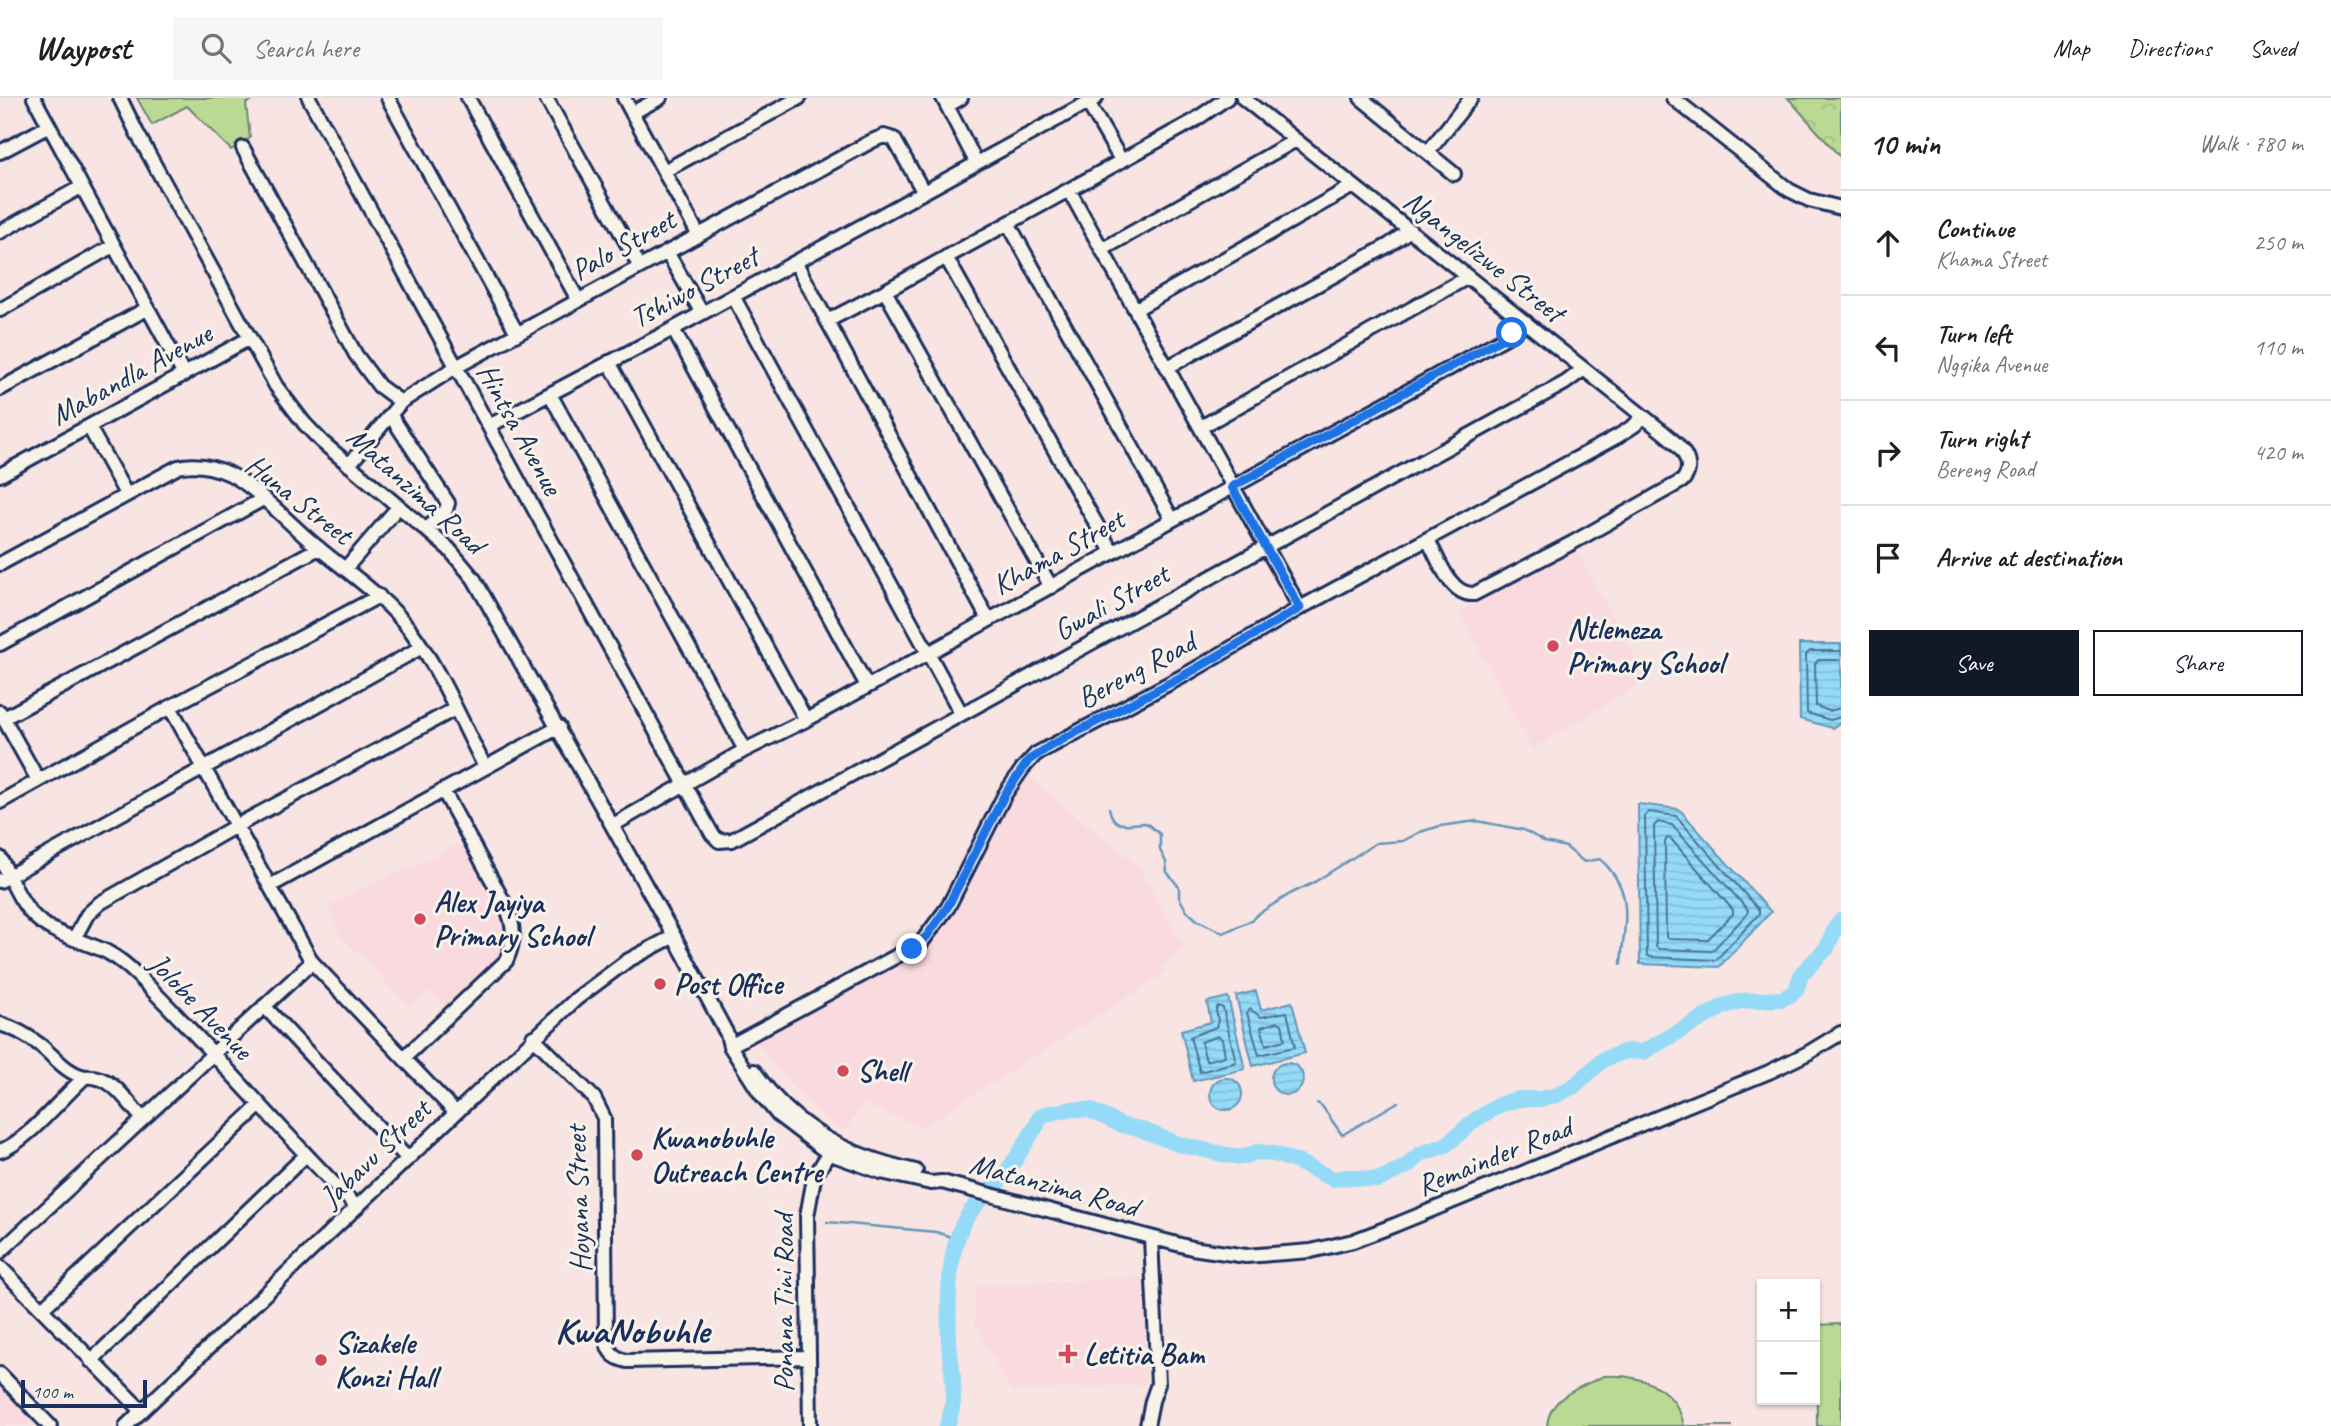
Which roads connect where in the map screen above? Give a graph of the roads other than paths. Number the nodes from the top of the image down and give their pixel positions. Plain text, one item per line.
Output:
1 (34, 98) edge
2 (120, 98) edge
3 (309, 98) edge
4 (388, 98) edge
5 (468, 98) edge
6 (546, 98) edge
7 (624, 98) edge
8 (660, 98) edge
9 (799, 98) edge
10 (961, 98) edge
11 (1227, 98) edge
12 (1243, 98) edge
13 (1471, 98) edge
14 (1673, 98) edge
15 (1092, 100) edge
16 (1366, 100) edge
17 (945, 102) edge
18 (632, 113) junction
19 (49, 126) junction
20 (1296, 140) junction
21 (243, 148) dead end
22 (0, 152) edge
23 (1428, 152) junction
24 (1121, 160) junction
25 (976, 162) junction
26 (664, 171) junction
27 (1454, 174) dead end
28 (1353, 186) junction
29 (80, 187) junction
30 (1069, 190) junction
31 (923, 191) junction
32 (1841, 208) edge
33 (1008, 223) junction
34 (1410, 230) junction
35 (0, 232) edge
36 (698, 234) junction
37 (113, 247) junction
38 (1103, 249) junction
39 (667, 251) junction
40 (946, 257) junction
41 (796, 263) junction
42 (640, 267) junction
43 (1468, 277) junction
44 (885, 291) junction
45 (733, 296) junction
46 (578, 300) junction
47 (148, 308) junction
48 (1136, 309) junction
49 (0, 310) edge
50 (702, 313) junction
51 (827, 321) junction
52 (1526, 322) junction
53 (673, 329) junction
54 (517, 333) junction
55 (250, 338) junction
56 (609, 362) junction
57 (456, 367) junction
58 (1168, 367) junction
59 (1584, 369) junction
60 (184, 375) junction
61 (0, 389) edge
62 (550, 394) junction
63 (401, 402) junction
64 (391, 416) junction
65 (1642, 416) junction
66 (89, 426) junction
67 (489, 426) junction
68 (1201, 428) junction
69 (349, 465) junction
70 (0, 475) edge
71 (1232, 487) junction
72 (126, 494) junction
73 (262, 499) junction
74 (398, 506) junction
75 (1172, 519) junction
76 (426, 530) junction
77 (1428, 540) junction
78 (1265, 547) junction
79 (319, 548) junction
80 (1112, 552) junction
81 (0, 564) edge
82 (345, 569) junction
83 (1051, 587) junction
84 (379, 596) junction
85 (1300, 608) junction
86 (988, 619) junction
87 (0, 644) edge
88 (422, 647) junction
89 (927, 654) junction
90 (867, 686) junction
91 (170, 707) junction
92 (455, 709) junction
93 (961, 713) junction
94 (2, 714) edge
95 (806, 720) junction
96 (559, 727) junction
97 (746, 750) junction
98 (485, 767) junction
99 (204, 768) junction
100 (38, 780) junction
101 (684, 785) junction
102 (443, 790) junction
103 (0, 802) edge
104 (613, 825) junction
105 (236, 826) junction
106 (0, 858) edge
107 (5, 879) edge
108 (270, 886) junction
109 (674, 936) junction
110 (74, 939) junction
111 (312, 961) junction
112 (264, 1006) junction
113 (0, 1024) edge
114 (1841, 1032) edge
115 (533, 1037) junction
116 (732, 1042) junction
117 (212, 1053) junction
118 (405, 1057) junction
119 (85, 1077) junction
120 (259, 1106) junction
121 (455, 1112) junction
122 (142, 1118) junction
123 (831, 1149) junction
124 (0, 1150) edge
125 (305, 1156) junction
126 (408, 1159) junction
127 (357, 1207) junction
128 (1151, 1238) junction
129 (0, 1252) edge
130 (0, 1267) edge
131 (42, 1309) junction
132 (809, 1357) junction
133 (91, 1361) junction
134 (0, 1374) edge
135 (142, 1411) junction
136 (50, 1426) edge
137 (126, 1426) edge
138 (810, 1426) edge
139 (1147, 1426) edge

1 - 19 street
2 - 55 street, Matanzima Road
3 - 57 street, Hintsa Avenue
4 - 54 street
5 - 46 street
6 - 42 street
7 - 18 street
8 - 18 street
9 - 26 street
10 - 17 street
11 - 24 street
12 - 20 street, Ngangelizwe Street
13 - 23 street
14 - 32 street
15 - 24 street
15 - 25 street, Tshiwo Street
16 - 23 street
17 - 25 street
18 - 26 street
19 - 22 street
19 - 29 street
20 - 28 street, Ngangelizwe Street
20 - 38 street
21 - 63 street
23 - 27 street
24 - 30 street
25 - 31 street, Tshiwo Street
26 - 36 street
28 - 34 street, Ngangelizwe Street
28 - 48 street
29 - 35 street
29 - 37 street
30 - 33 street
30 - 38 street
31 - 36 street, Palo Street
31 - 41 street, Tshiwo Street
33 - 40 street
33 - 75 street
34 - 43 street, Ngangelizwe Street
34 - 58 street
36 - 39 street, Palo Street
37 - 47 street
37 - 49 street
38 - 48 street
39 - 42 street, Palo Street
39 - 50 street
40 - 44 street
40 - 80 street
41 - 45 street, Tshiwo Street
41 - 51 street
42 - 46 street, Palo Street
43 - 52 street, Ngangelizwe Street
43 - 68 street
44 - 51 street
44 - 83 street
45 - 50 street, Tshiwo Street
45 - 89 street
46 - 54 street, Palo Street
47 - 60 street
47 - 61 street
48 - 58 street
50 - 53 street, Tshiwo Street
51 - 86 street
52 - 59 street, Ngangelizwe Street
52 - 71 street, Khama Street
53 - 56 street, Tshiwo Street
53 - 90 street
54 - 57 street, Palo Street
55 - 60 street, Mabandla Avenue
55 - 69 street, Matanzima Road
56 - 62 street, Tshiwo Street
56 - 95 street
57 - 63 street, Palo Street
57 - 67 street, Hintsa Avenue
58 - 68 street
59 - 65 street, Ngangelizwe Street
59 - 78 street, Gwali Street
60 - 66 street, Mabandla Avenue
62 - 67 street, Tshiwo Street
62 - 97 street
63 - 64 street, Palo Street
64 - 69 street, Palo Street
64 - 76 street
65 - 77 street, Bereng Road
65 - 77 street, Ngangelizwe Street
66 - 70 street, Mabandla Avenue
66 - 72 street
67 - 101 street, Hintsa Avenue
68 - 71 street
69 - 74 street, Matanzima Road
71 - 75 street, Khama Street
71 - 78 street
72 - 73 street, Huna Street
72 - 81 street, Huna Street
73 - 79 street, Huna Street
73 - 87 street
74 - 76 street, Matanzima Road
74 - 82 street
75 - 80 street, Khama Street
76 - 96 street, Matanzima Road
77 - 85 street, Bereng Road
78 - 85 street
78 - 93 street, Gwali Street
79 - 82 street, Huna Street
79 - 94 street
80 - 83 street, Khama Street
82 - 84 street, Huna Street
83 - 86 street, Khama Street
84 - 88 street, Huna Street
84 - 91 street
85 - 116 street, Bereng Road
86 - 89 street, Khama Street
88 - 92 street, Huna Street
88 - 99 street
89 - 90 street, Khama Street
89 - 93 street
90 - 95 street, Khama Street
91 - 99 street
91 - 100 street
92 - 98 street, Huna Street
92 - 105 street
93 - 101 street, Gwali Street
94 - 100 street
95 - 97 street, Khama Street
96 - 98 street
96 - 104 street, Matanzima Road
97 - 101 street, Khama Street
98 - 102 street
99 - 105 street
99 - 107 street
100 - 103 street
101 - 104 street, Khama Street
102 - 108 street
102 - 118 street
104 - 109 street, Matanzima Road
105 - 108 street
105 - 110 street
106 - 107 street, Jolobe Avenue
107 - 110 street, Jolobe Avenue
108 - 111 street
109 - 115 street, Jabavu Street
109 - 116 street, Matanzima Road
110 - 117 street, Jolobe Avenue
111 - 112 street
111 - 118 street
112 - 117 street
112 - 126 street
113 - 119 street
114 - 128 street, Remainder Road
115 - 121 street, Jabavu Street
115 - 132 street, Hoyana Street
116 - 123 street, Matanzima Road
117 - 120 street, Jolobe Avenue
117 - 122 street
118 - 121 street
119 - 122 street
119 - 124 street
120 - 125 street, Jolobe Avenue
120 - 131 street
121 - 126 street, Jabavu Street
122 - 129 street
123 - 128 street, Matanzima Road
123 - 132 street, Ponana Tini Road
125 - 127 street, Jolobe Avenue
125 - 133 street
126 - 127 street, Jabavu Street
127 - 135 street, Jabavu Street
128 - 139 street
130 - 131 street
131 - 133 street
132 - 138 street, Ponana Tini Road
133 - 135 street
134 - 136 street
135 - 137 street, Jabavu Street

